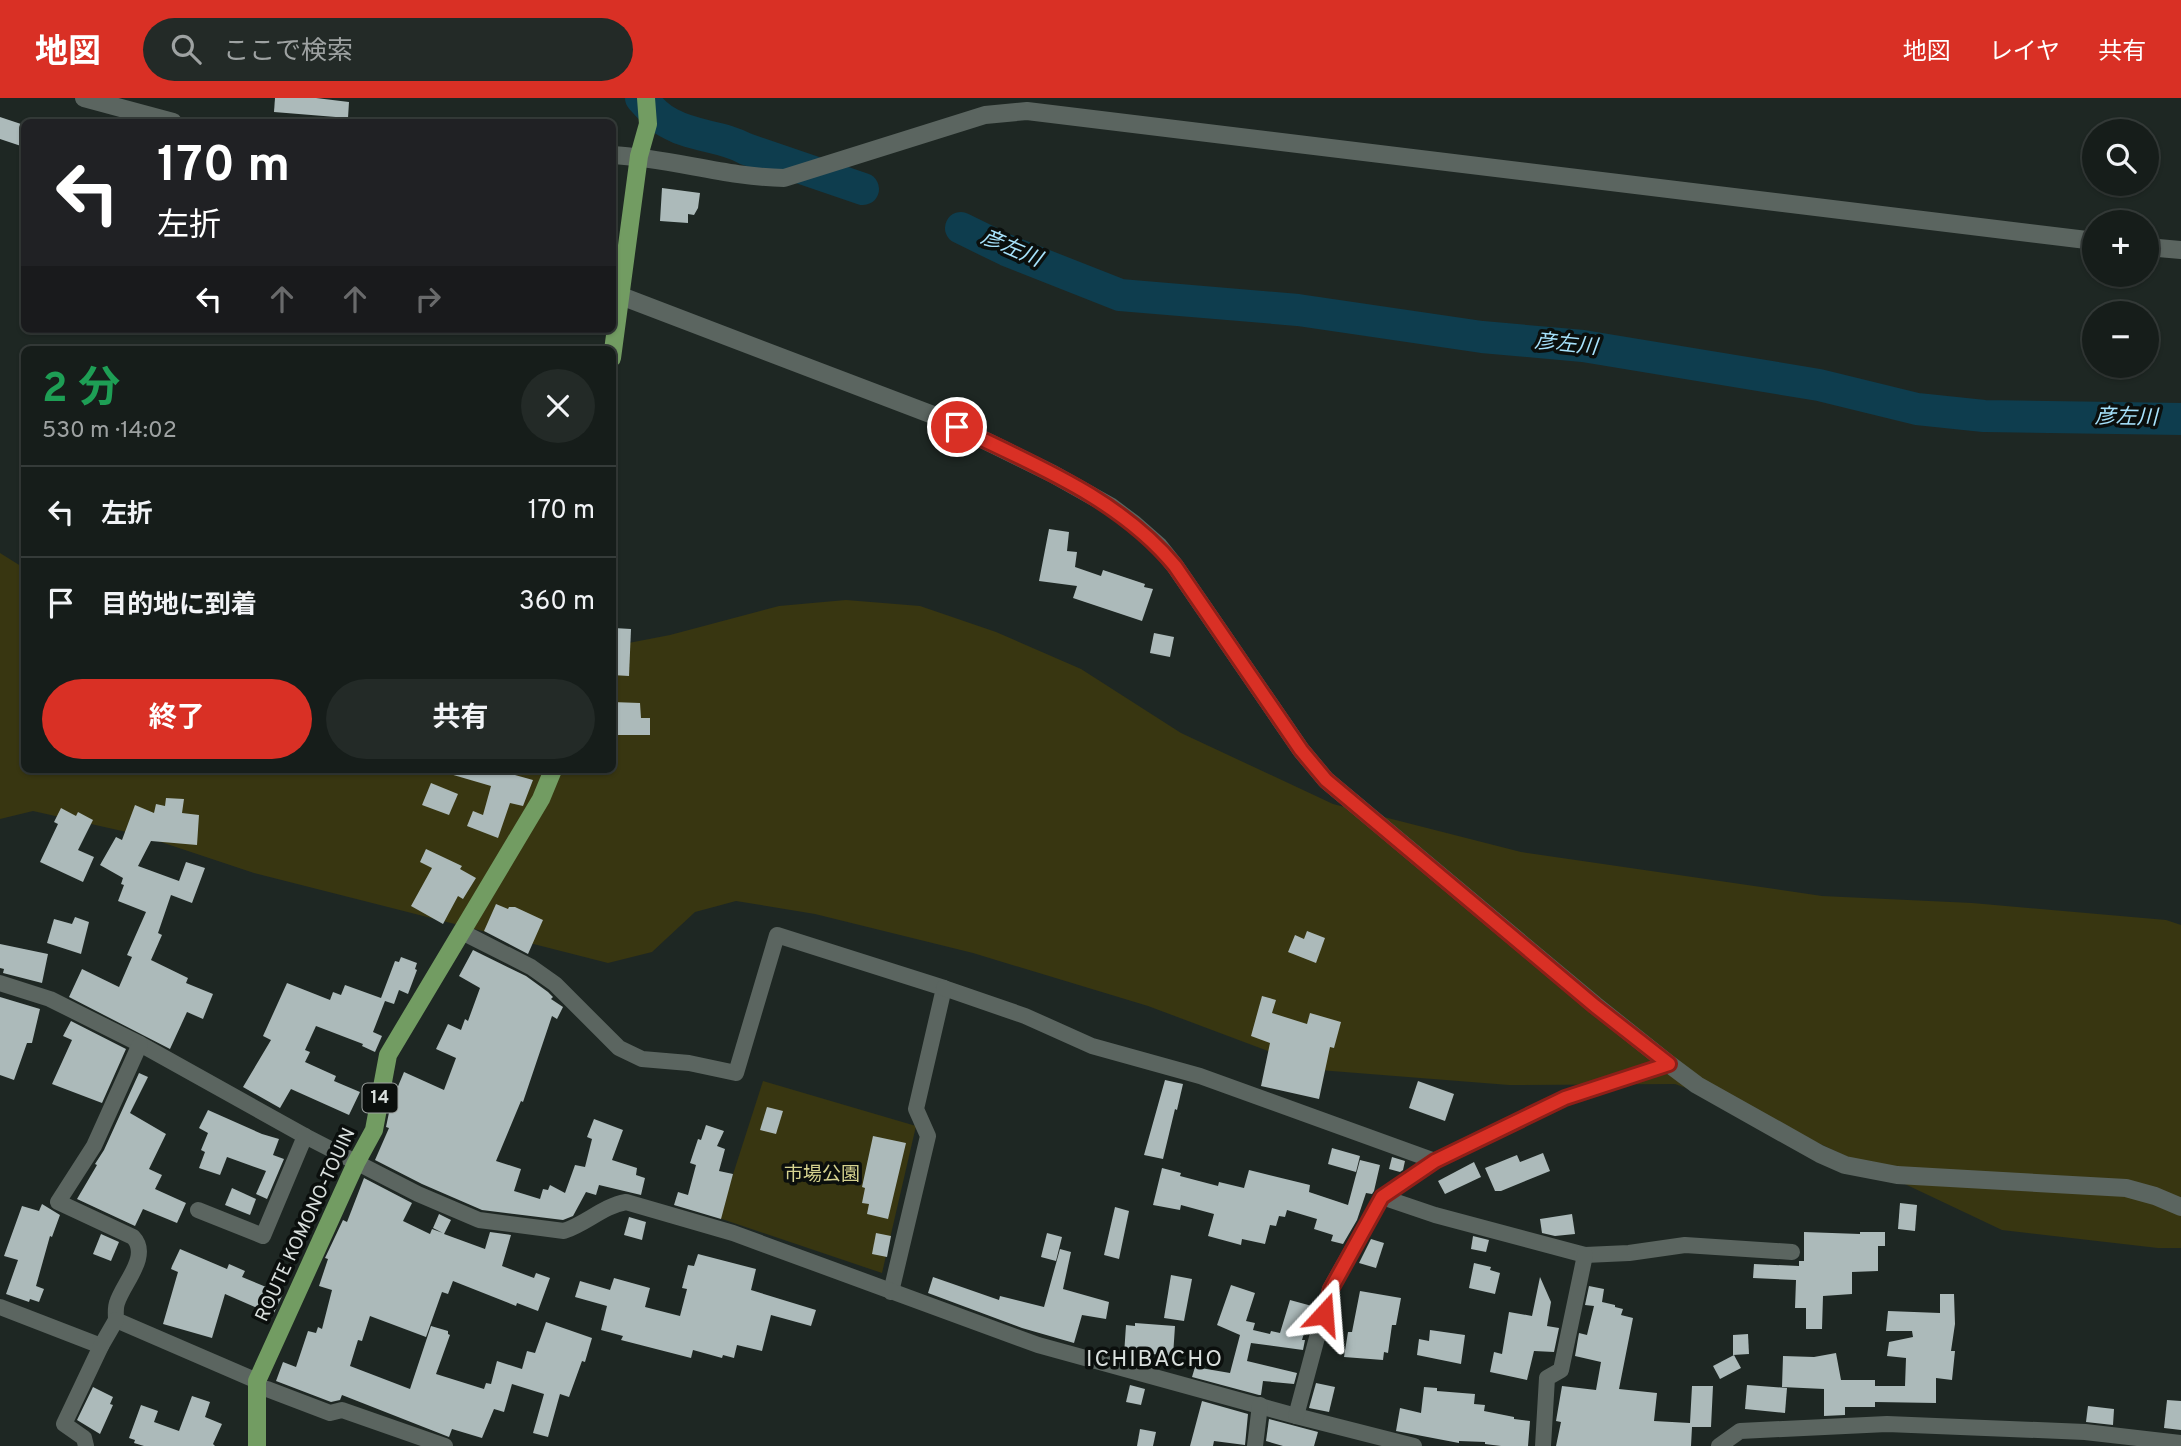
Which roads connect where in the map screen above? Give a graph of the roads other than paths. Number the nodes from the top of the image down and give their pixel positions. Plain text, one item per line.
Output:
1 (83, 98) edge
2 (646, 98) edge
3 (162, 119) edge
4 (616, 155) edge
5 (639, 156) junction
6 (2082, 239) edge
7 (2159, 248) edge
8 (2181, 250) edge
9 (621, 296) junction
10 (616, 330) edge
11 (552, 773) edge
12 (462, 932) junction
13 (0, 983) edge
14 (944, 988) junction
15 (140, 1044) junction
16 (1669, 1064) junction
17 (305, 1136) junction
18 (1435, 1161) junction
19 (356, 1163) junction
20 (1382, 1197) junction
21 (2181, 1207) edge
22 (198, 1210) dead end
23 (1791, 1252) dead end
24 (1585, 1255) junction
25 (891, 1292) junction
26 (0, 1307) edge
27 (116, 1320) junction
28 (101, 1346) junction
29 (257, 1385) junction
30 (1260, 1405) junction
31 (1296, 1416) junction
32 (1749, 1438) edge
33 (2181, 1443) edge
34 (86, 1446) edge
35 (257, 1446) edge
36 (445, 1446) edge
37 (1255, 1446) edge
38 (1414, 1446) edge
39 (1543, 1446) edge
40 (1719, 1446) edge

1 - 3 street
2 - 5 main road
4 - 5 street
5 - 6 street
5 - 9 main road
7 - 8 street
9 - 10 main road
9 - 16 street
11 - 12 main road, ROUTE KOMONO-TOUIN / 14
12 - 14 street
12 - 19 main road, ROUTE KOMONO-TOUIN / 14
13 - 15 street
14 - 18 street
14 - 25 street
15 - 17 street
15 - 27 street
16 - 18 street
16 - 21 street
17 - 19 street
17 - 22 street
18 - 20 street
19 - 25 street
19 - 29 main road, ROUTE KOMONO-TOUIN / 14
20 - 24 street
20 - 31 street
23 - 24 street
24 - 39 street
25 - 30 street
26 - 28 street
27 - 28 street
27 - 29 street
28 - 34 street
29 - 35 main road, ROUTE KOMONO-TOUIN / 14
29 - 36 street
30 - 31 street
30 - 37 street
31 - 38 street
32 - 33 street
32 - 40 street

